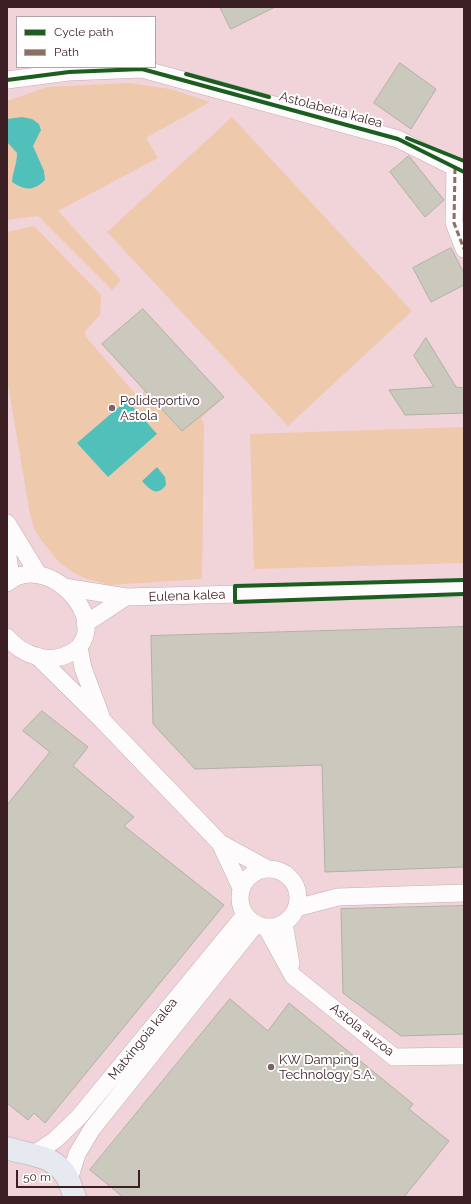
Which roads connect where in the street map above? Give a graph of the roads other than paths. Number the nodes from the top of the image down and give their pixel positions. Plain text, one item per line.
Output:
1 (7, 80) edge
2 (459, 170) edge
3 (464, 249) edge
4 (7, 523) edge
5 (7, 548) edge
6 (38, 574) junction
7 (9, 581) edge
8 (64, 586) junction
9 (464, 588) edge
10 (126, 597) junction
11 (85, 624) junction
12 (9, 643) edge
13 (79, 647) junction
14 (38, 656) junction
15 (102, 720) junction
16 (220, 844) junction
17 (266, 868) junction
18 (241, 888) junction
19 (297, 889) junction
20 (464, 893) edge
21 (338, 897) junction
22 (296, 908) junction
23 (256, 922) junction
24 (284, 922) junction
25 (293, 976) junction
26 (464, 1056) edge
27 (18, 1154) edge
28 (72, 1191) edge

1 - 2 street, Astolabeitia kalea
2 - 3 street
4 - 6 street
5 - 7 street
6 - 7 street
6 - 8 street
8 - 10 street, Eulena kalea
8 - 11 street
9 - 10 street, Eulena kalea
10 - 11 street
11 - 13 street
12 - 14 street
13 - 14 street
13 - 15 street
14 - 15 street
15 - 16 street
16 - 17 street
16 - 18 street
17 - 18 street
17 - 19 street
18 - 23 street
19 - 21 street
19 - 22 street
20 - 21 street
21 - 22 street
22 - 24 street
23 - 24 street
23 - 25 street, Astola auzoa
23 - 27 street, Matxingoia kalea
23 - 28 street, Matxingoia kalea
24 - 25 street
25 - 26 street, Astola auzoa
27 - 28 main road

